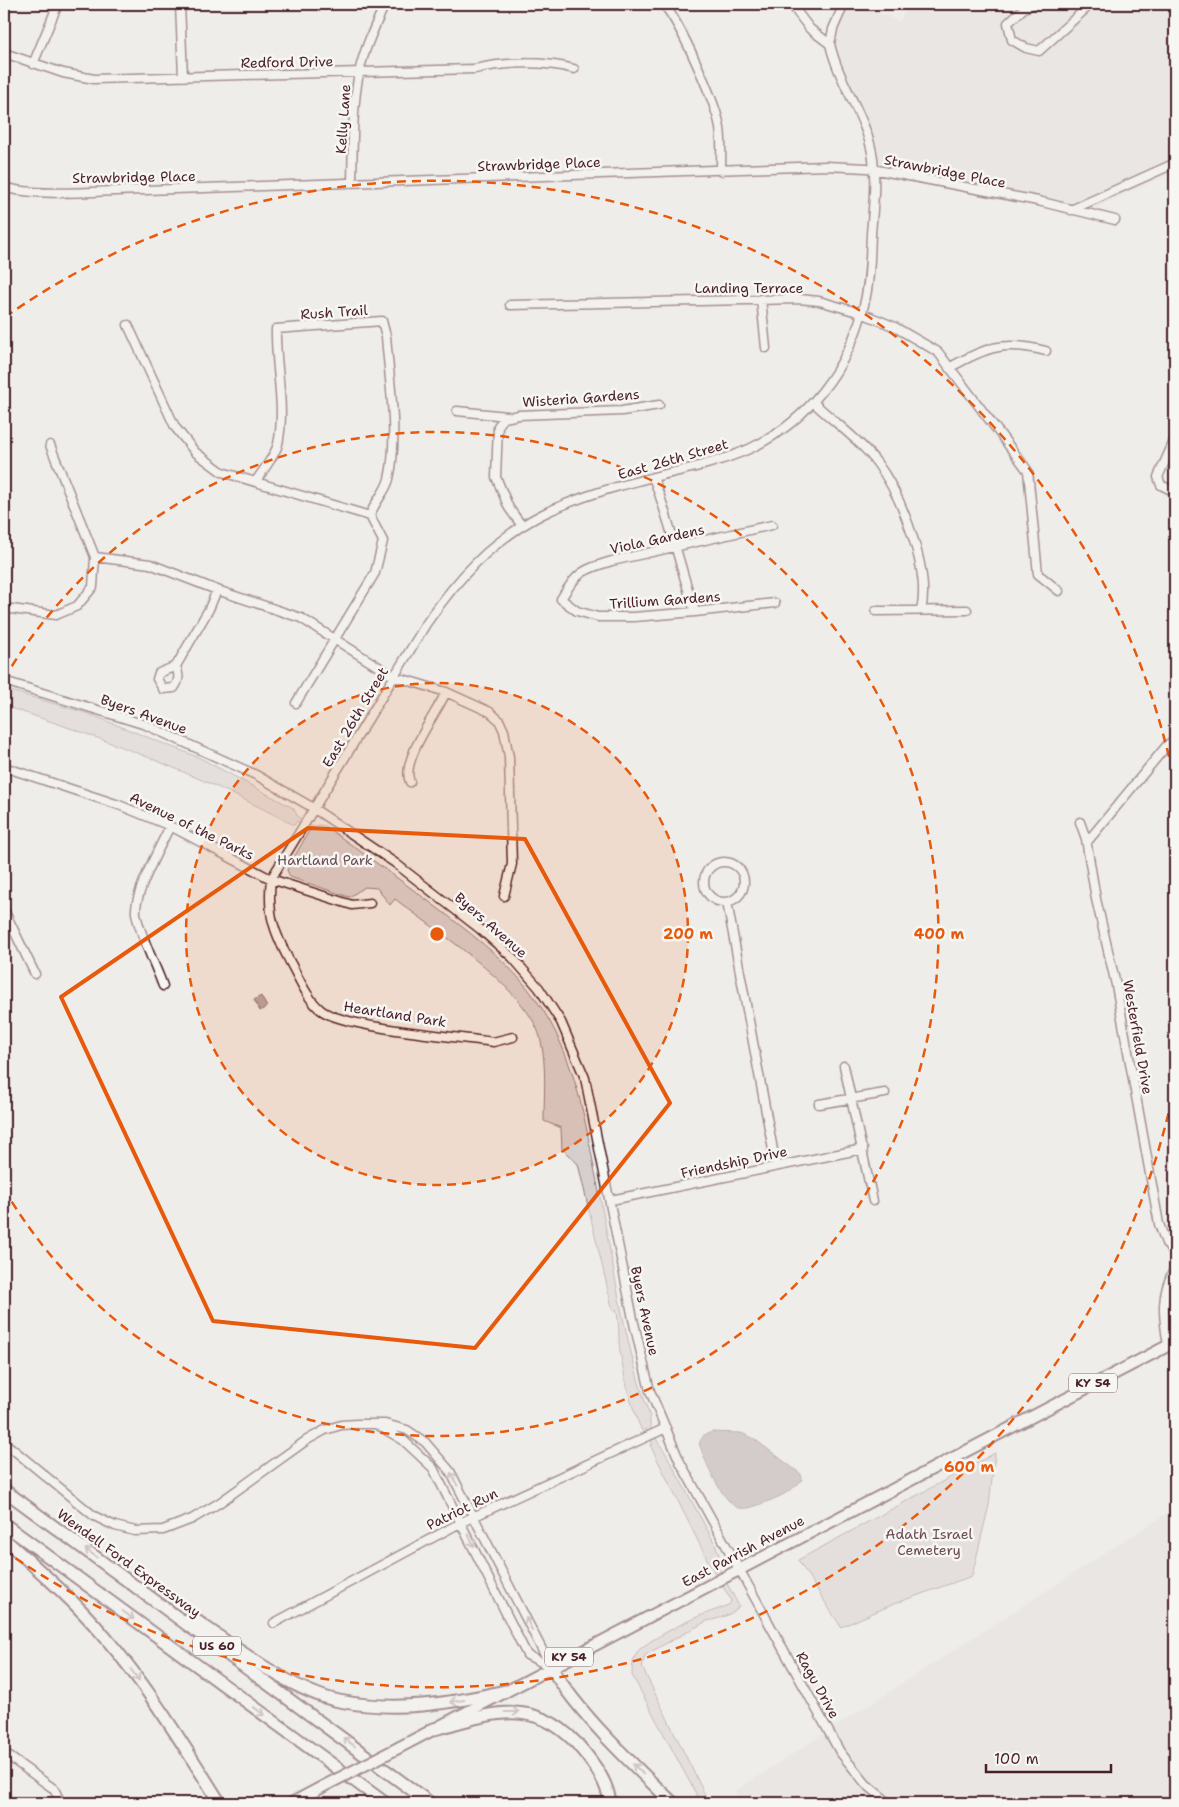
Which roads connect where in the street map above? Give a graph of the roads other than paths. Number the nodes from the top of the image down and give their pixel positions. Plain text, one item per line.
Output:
1 (58, 4) edge
2 (180, 4) edge
3 (385, 4) edge
4 (663, 4) edge
5 (791, 4) edge
6 (844, 4) edge
7 (1034, 4) edge
8 (1091, 4) edge
9 (830, 44) junction
10 (4, 53) edge
11 (33, 64) junction
12 (574, 69) dead end
13 (359, 73) junction
14 (183, 77) junction
15 (1171, 165) dead end
16 (721, 170) junction
17 (874, 170) junction
18 (352, 182) junction
19 (4, 187) edge
20 (1071, 210) junction
21 (1116, 220) dead end
22 (761, 299) junction
23 (510, 306) dead end
24 (861, 313) junction
25 (128, 326) dead end
26 (766, 348) dead end
27 (1046, 351) dead end
28 (949, 368) junction
29 (813, 402) junction
30 (658, 405) dead end
31 (456, 411) dead end
32 (508, 416) junction
33 (1175, 439) edge
34 (50, 445) dead end
35 (653, 477) junction
36 (256, 480) junction
37 (1175, 492) edge
38 (370, 516) junction
39 (522, 526) junction
40 (772, 526) dead end
41 (674, 548) junction
42 (95, 557) junction
43 (217, 590) junction
44 (1059, 591) dead end
45 (561, 599) joint
46 (775, 603) dead end
47 (4, 608) edge
48 (921, 610) junction
49 (967, 610) dead end
50 (695, 612) junction
51 (876, 612) dead end
52 (333, 639) junction
53 (176, 666) dead end
54 (393, 676) junction
55 (4, 681) edge
56 (446, 692) junction
57 (296, 703) dead end
58 (1168, 744) dead end
59 (4, 767) edge
60 (410, 782) dead end
61 (314, 809) junction
62 (1080, 822) dead end
63 (170, 826) junction
64 (1087, 842) junction
65 (270, 879) junction
66 (504, 896) dead end
67 (727, 902) junction
68 (370, 903) dead end
69 (4, 910) edge
70 (35, 974) dead end
71 (163, 986) dead end
72 (513, 1037) dead end
73 (844, 1066) dead end
74 (885, 1093) dead end
75 (852, 1098) junction
76 (819, 1104) dead end
77 (863, 1149) junction
78 (776, 1166) junction
79 (611, 1200) junction
80 (873, 1200) dead end
81 (1175, 1256) edge
82 (1175, 1268) edge
83 (1172, 1343) edge
84 (376, 1424) junction
85 (666, 1428) junction
86 (4, 1442) edge
87 (4, 1490) edge
88 (474, 1516) junction
89 (462, 1522) junction
90 (4, 1524) edge
91 (4, 1540) edge
92 (739, 1569) junction
93 (114, 1570) junction
94 (274, 1623) dead end
95 (551, 1667) junction
96 (505, 1691) junction
97 (431, 1730) junction
98 (4, 1753) edge
99 (382, 1766) junction
100 (62, 1803) edge
101 (220, 1803) edge
102 (292, 1803) edge
103 (385, 1803) edge
104 (430, 1803) edge
105 (438, 1803) edge
106 (610, 1803) edge
107 (673, 1803) edge
108 (889, 1803) edge

1 - 11 street
2 - 14 street
3 - 13 street, Kelly Lane
4 - 16 street
5 - 9 street
6 - 9 street
7 - 8 street
9 - 17 street, East 26th Street
10 - 11 street, Redford Drive
11 - 14 street, Redford Drive
12 - 13 street, Redford Drive
13 - 14 street, Redford Drive
13 - 18 street, Kelly Lane
15 - 20 street
16 - 17 street, Strawbridge Place
16 - 18 street, Strawbridge Place
17 - 20 street, Strawbridge Place
17 - 24 street, East 26th Street
18 - 19 street, Strawbridge Place
20 - 21 street, Strawbridge Place
22 - 23 street, Landing Terrace
22 - 24 street, Landing Terrace
22 - 26 street
24 - 28 street, Landing Terrace
24 - 29 street, East 26th Street
25 - 36 street
27 - 28 street
28 - 44 street, Landing Terrace
29 - 35 street, East 26th Street
29 - 48 street
30 - 32 street, Wisteria Gardens
31 - 32 street
32 - 39 street, Wisteria Gardens
33 - 37 street
34 - 42 street
35 - 39 street, East 26th Street
35 - 41 street
36 - 38 street
36 - 38 street, Rush Trail
38 - 52 street
39 - 54 street, East 26th Street
40 - 41 street, Viola Gardens
41 - 45 street, Viola Gardens
41 - 50 street
42 - 43 street
42 - 47 street
43 - 52 street
43 - 53 street
45 - 50 street, Trillium Gardens
46 - 50 street, Trillium Gardens
48 - 49 street
48 - 51 street
52 - 54 street
52 - 57 street
54 - 56 street
54 - 61 street, East 26th Street
55 - 61 street, Byers Avenue
56 - 60 street
56 - 66 street
58 - 64 street
59 - 63 street, Avenue of the Parks
61 - 65 street
61 - 79 street, Byers Avenue
62 - 64 street, Westerfield Drive
63 - 65 street, Avenue of the Parks
63 - 71 street
64 - 81 street, Westerfield Drive
65 - 68 street, Avenue of the Parks
65 - 72 street, Heartland Park
67 - 67 street
67 - 78 street
69 - 70 street
73 - 75 street
74 - 75 street
75 - 76 street
75 - 77 street
77 - 78 street, Friendship Drive
77 - 80 street
78 - 79 street, Friendship Drive
79 - 85 street, Byers Avenue
82 - 83 street
83 - 92 main road, East Parrish Avenue / KY 54
84 - 86 street
88 -> 84 street
84 - 89 street
85 - 88 street, Patriot Run
85 - 92 street, Byers Avenue
93 -> 87 highway, Wendell Ford Expressway / US 60
88 - 89 street, Patriot Run
95 -> 88 street
89 - 94 street, Patriot Run
89 -> 95 street
90 -> 103 highway, US 60
91 -> 101 highway
92 - 95 main road, East Parrish Avenue / KY 54
92 - 108 street, Ragu Drive
96 -> 93 highway
99 -> 93 highway, Wendell Ford Expressway / US 60
95 - 96 main road, East Parrish Avenue / KY 54
107 -> 95 highway
96 - 97 main road, East Parrish Avenue / KY 54
97 - 102 main road, East Parrish Avenue / KY 54, bridge
97 -> 106 highway
98 - 100 street
99 - 104 highway, Wendell Ford Expressway / US 60
99 - 105 highway

